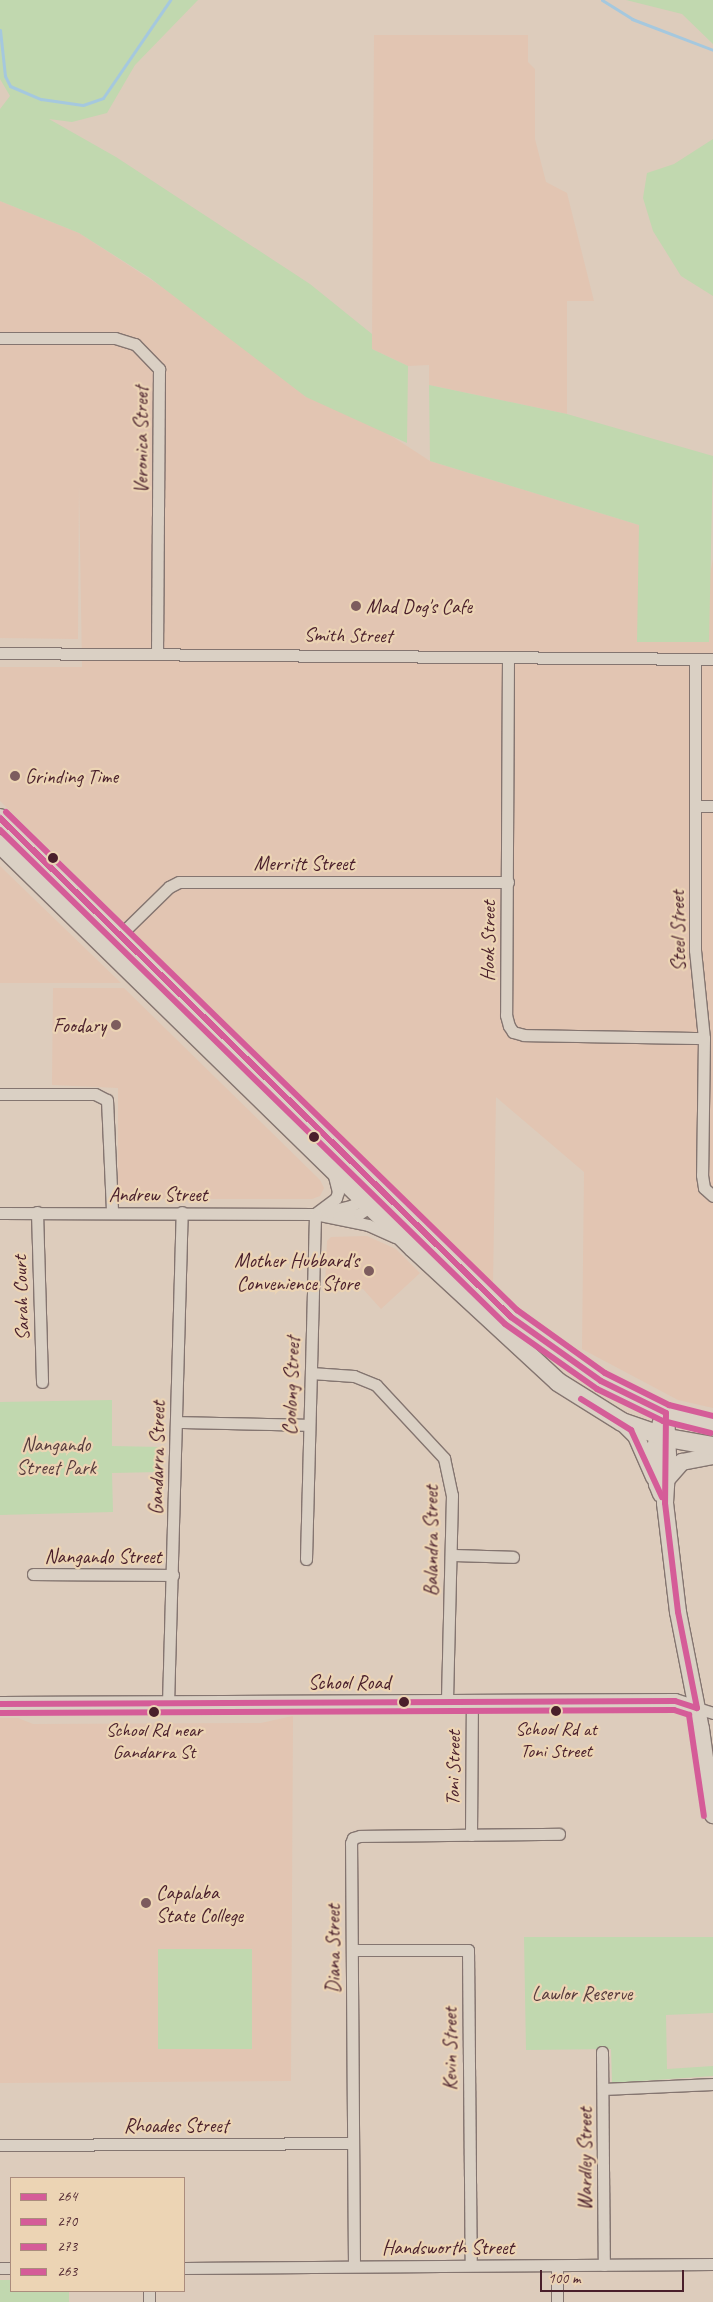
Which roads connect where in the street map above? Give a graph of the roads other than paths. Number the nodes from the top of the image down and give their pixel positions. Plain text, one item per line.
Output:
1 (0, 338) edge
2 (157, 652) junction
3 (0, 653) edge
4 (508, 657) junction
5 (695, 659) junction
6 (713, 659) edge
7 (696, 806) junction
8 (713, 806) edge
9 (0, 818) edge
10 (0, 844) edge
11 (508, 882) junction
12 (120, 935) junction
13 (704, 1038) junction
14 (0, 1094) edge
15 (332, 1169) junction
16 (381, 1190) junction
17 (713, 1196) edge
18 (367, 1202) junction
19 (37, 1212) junction
20 (112, 1212) junction
21 (182, 1212) junction
22 (0, 1213) edge
23 (315, 1214) junction
24 (334, 1218) junction
25 (413, 1248) junction
26 (311, 1373) junction
27 (42, 1382) dead end
28 (666, 1413) junction
29 (177, 1422) junction
30 (622, 1422) junction
31 (309, 1425) junction
32 (713, 1425) edge
33 (662, 1436) junction
34 (713, 1446) edge
35 (713, 1456) edge
36 (662, 1482) junction
37 (451, 1555) junction
38 (513, 1558) dead end
39 (306, 1559) dead end
40 (33, 1574) dead end
41 (173, 1575) junction
42 (447, 1701) junction
43 (472, 1701) junction
44 (0, 1704) edge
45 (168, 1704) junction
46 (697, 1708) junction
47 (713, 1713) edge
48 (713, 1815) edge
49 (559, 1834) dead end
50 (471, 1835) junction
51 (352, 1950) junction
52 (602, 2052) dead end
53 (713, 2084) edge
54 (603, 2089) junction
55 (353, 2142) junction
56 (0, 2145) edge
57 (713, 2264) edge
58 (471, 2265) junction
59 (604, 2265) junction
60 (354, 2266) junction
61 (557, 2266) junction
62 (185, 2268) edge
63 (557, 2302) edge

1 - 2 street, Veronica Street
2 - 3 street, Smith Street
2 - 4 street, Smith Street
4 - 5 street, Smith Street
4 - 11 street, Hook Street
5 - 6 street, Smith Street
5 - 7 street, Steel Street
7 - 8 street
7 - 13 street, Steel Street
9 - 12 main road
10 - 15 main road
11 - 12 street, Merritt Street
11 - 13 street, Hook Street
12 - 16 main road
13 - 17 street, Steel Street
14 - 20 street
15 - 18 main road
15 - 23 street
16 - 18 main road
16 - 28 main road
18 - 23 street, Andrew Street
18 - 24 street, Andrew Street
18 - 25 main road
19 - 20 street, Andrew Street
19 - 22 street, Andrew Street
19 - 27 street, Sarah Court
20 - 21 street, Andrew Street
21 - 23 street, Andrew Street
21 - 29 street, Gandarra Street
23 - 24 street, Andrew Street
23 - 26 street, Coolong Street
24 - 25 street, Andrew Street
25 - 30 main road
26 - 31 street, Coolong Street
26 - 37 street, Balandra Street
28 - 32 main road
28 - 33 main road
29 - 31 street
29 - 41 street, Gandarra Street
30 - 33 main road
30 - 36 main road
31 - 39 street, Coolong Street
33 - 34 main road
33 - 36 main road
35 - 36 main road
36 - 46 main road
37 - 38 street
37 - 42 street, Balandra Street
40 - 41 street, Nangando Street
41 - 45 street, Gandarra Street
42 - 43 street, School Road
42 - 45 street, School Road
43 - 46 street, School Road
43 - 50 street, Toni Street
44 - 45 street, School Road
46 - 47 street
46 - 48 main road
49 - 50 street, Diana Street
50 - 51 street, Diana Street
51 - 55 street, Diana Street
51 - 58 street, Kevin Street
52 - 54 street, Wardley Street
53 - 54 street
54 - 59 street, Wardley Street
55 - 56 street, Rhoades Street
55 - 60 street, Diana Street
57 - 59 street, Handsworth Street
58 - 60 street, Handsworth Street
58 - 61 street, Handsworth Street
59 - 61 street, Handsworth Street
60 - 62 street, Handsworth Street
61 - 63 street

